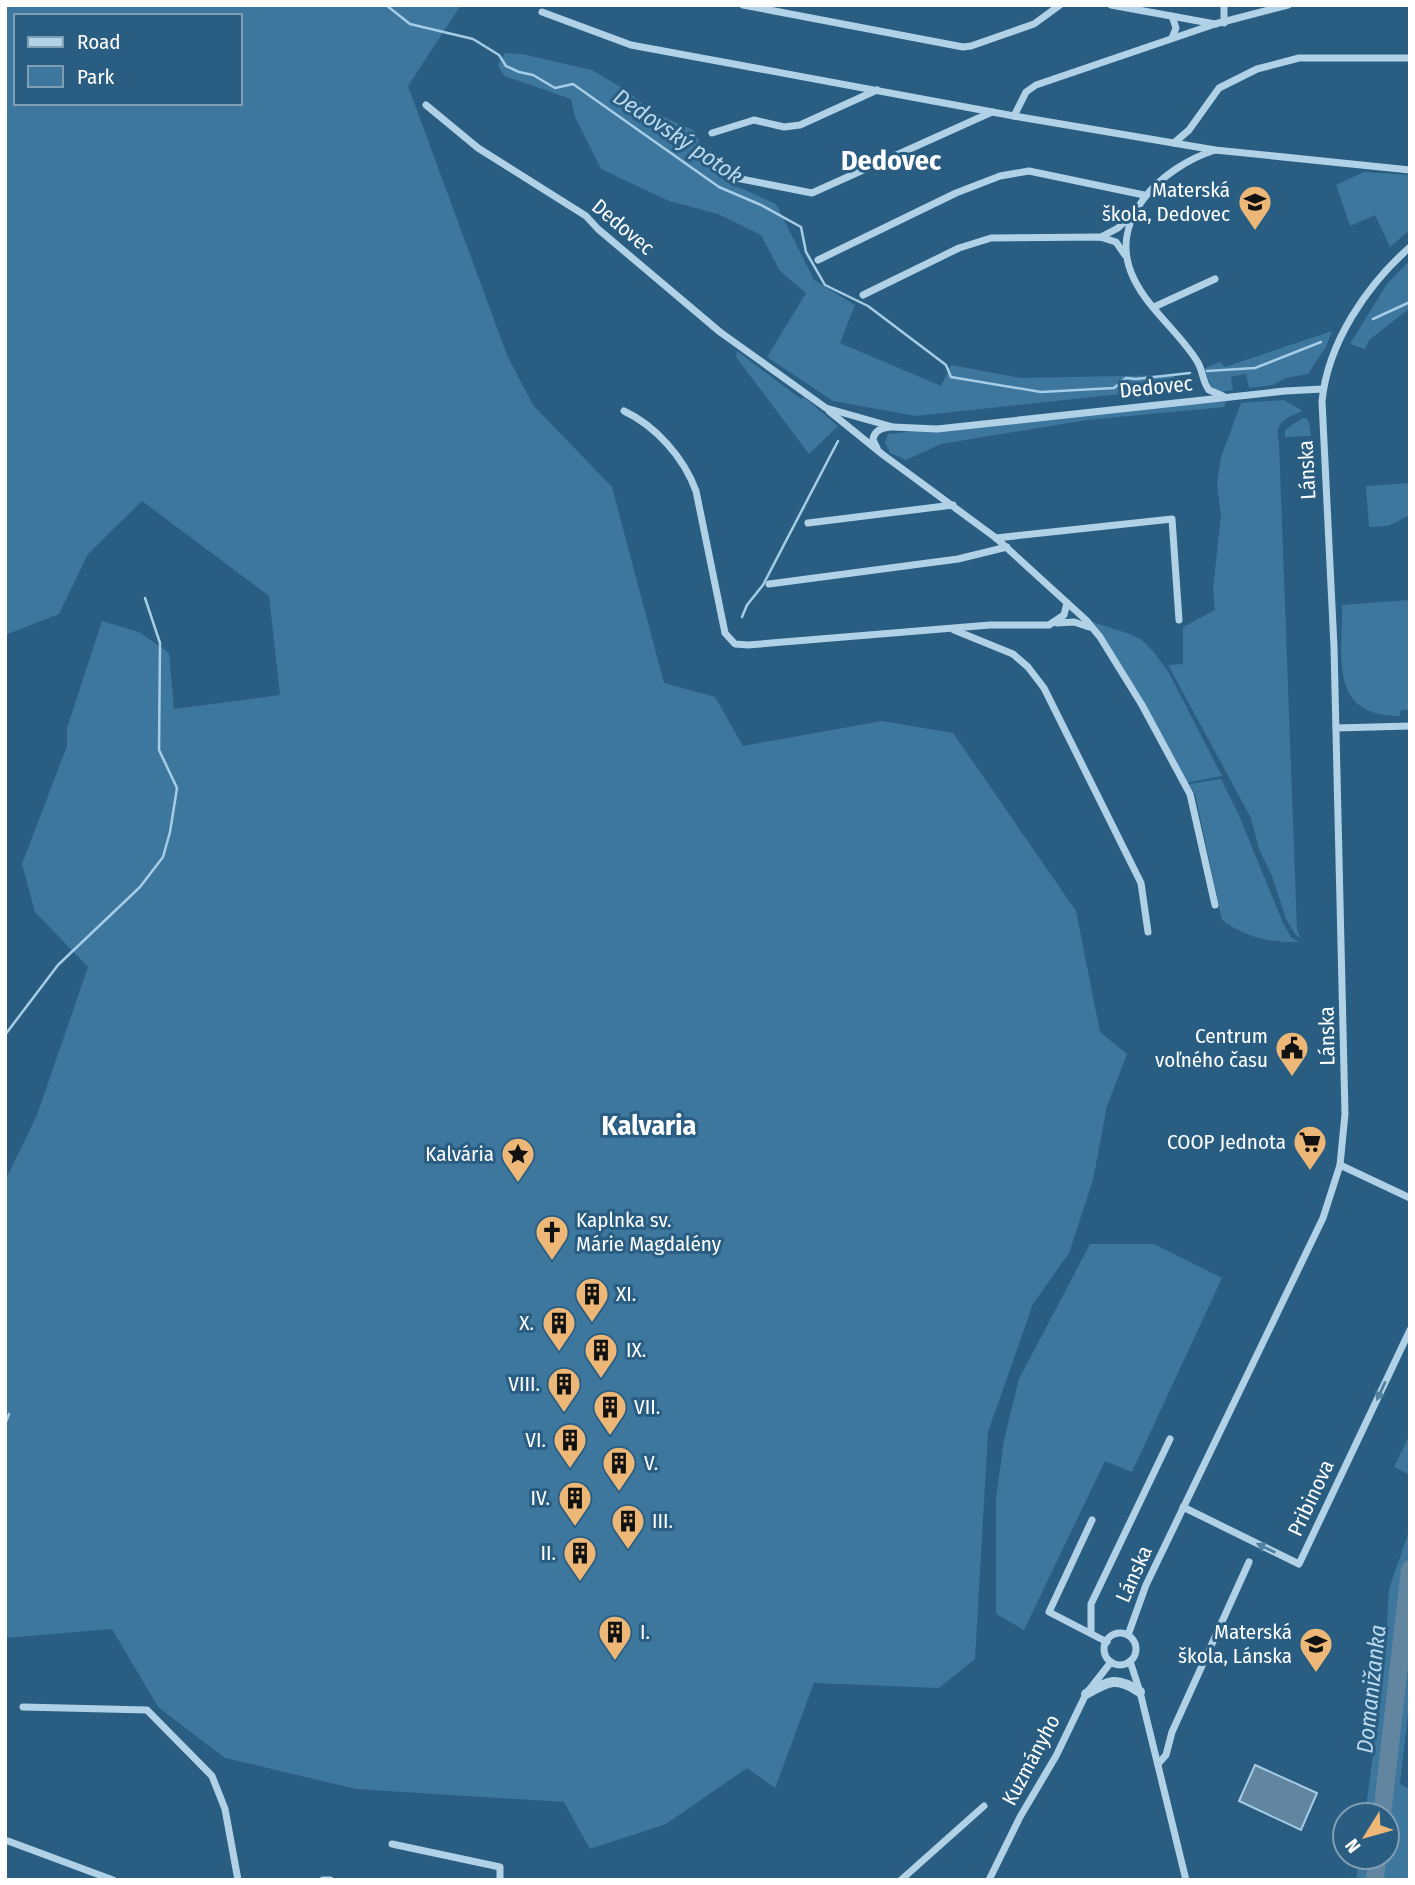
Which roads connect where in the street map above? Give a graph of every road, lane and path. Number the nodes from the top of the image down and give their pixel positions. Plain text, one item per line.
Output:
1 (743, 5) edge
2 (1060, 5) edge
3 (1111, 5) edge
4 (1224, 5) edge
5 (1288, 5) edge
6 (542, 12) dead end
7 (1172, 16) junction
8 (1219, 24) junction
9 (1172, 38) junction
10 (1410, 58) edge
11 (877, 90) junction
12 (426, 105) dead end
13 (993, 111) junction
14 (1013, 116) junction
15 (712, 133) dead end
16 (1174, 143) junction
17 (1215, 150) junction
18 (1410, 170) edge
19 (731, 177) dead end
20 (1144, 195) junction
21 (1134, 214) junction
22 (1100, 237) junction
23 (1410, 247) edge
24 (1127, 258) junction
25 (817, 260) dead end
26 (1215, 279) dead end
27 (863, 295) dead end
28 (1154, 307) junction
29 (1323, 389) junction
30 (1227, 397) junction
31 (826, 408) junction
32 (624, 411) dead end
33 (893, 427) junction
34 (882, 454) junction
35 (954, 505) junction
36 (808, 523) dead end
37 (996, 538) junction
38 (1007, 547) junction
39 (768, 584) dead end
40 (1067, 603) junction
41 (1179, 620) dead end
42 (1049, 625) junction
43 (954, 630) junction
44 (1100, 637) junction
45 (1410, 726) edge
46 (1336, 728) junction
47 (1215, 905) dead end
48 (1149, 932) dead end
49 (1340, 1165) junction
50 (1410, 1198) edge
51 (1410, 1330) edge
52 (1170, 1439) dead end
53 (1183, 1507) junction
54 (1092, 1520) dead end
55 (1249, 1562) dead end
56 (1091, 1633) junction
57 (1128, 1635) junction
58 (1107, 1642) junction
59 (1130, 1661) junction
60 (1111, 1662) junction
61 (1140, 1692) junction
62 (1086, 1694) junction
63 (23, 1707) dead end
64 (1158, 1763) junction
65 (984, 1806) dead end
66 (8, 1841) dead end
67 (392, 1844) dead end
68 (113, 1880) edge
69 (238, 1880) edge
70 (323, 1880) edge
71 (330, 1880) edge
72 (500, 1880) edge
73 (901, 1880) edge
74 (989, 1880) edge
75 (1186, 1880) edge

1 - 2 street
3 - 7 street
4 - 8 street
5 - 8 street
6 - 11 street
7 - 8 street
7 - 9 street
8 - 9 street
9 - 14 street
10 - 16 street
11 - 13 street
11 - 15 street
12 - 31 street, Dedovec
13 - 14 street
13 - 19 street
14 - 16 street
16 - 17 street
17 - 18 street
17 - 20 street
20 - 21 street
20 - 25 street
21 - 22 street
21 - 24 street
22 - 24 street
22 - 27 street
23 - 29 street
24 - 28 street, Dedovec
26 - 28 street
28 - 30 street, Dedovec
29 - 30 street, Dedovec
29 - 46 street, Lánska
30 - 33 street, Dedovec
31 - 33 street, Dedovec
31 - 34 street, Dedovec
32 - 43 street
33 - 34 street
34 - 35 street, Dedovec
35 - 36 street
35 - 37 street, Dedovec
37 - 38 street, Dedovec
37 - 41 street
38 - 39 street
38 - 40 street, Dedovec
40 - 42 street
40 - 44 street, Dedovec
42 - 43 street
42 - 44 street
43 - 48 street
44 - 47 street, Dedovec
45 - 46 street
46 - 49 street, Lánska
49 - 50 street
49 - 53 street, Lánska
51 -> 53 street, Pribinova
52 - 56 street
53 - 57 street, Lánska
54 - 56 street
55 - 64 street
56 - 58 street
57 - 58 street
57 - 59 street
58 - 60 street
59 - 60 street
59 - 61 street
60 - 62 street, Kuzmányho
61 - 62 street
61 - 64 street
62 - 74 street, Kuzmányho
63 - 69 street
64 - 75 street
65 - 73 street
66 - 68 street
67 - 72 street
70 - 71 street

